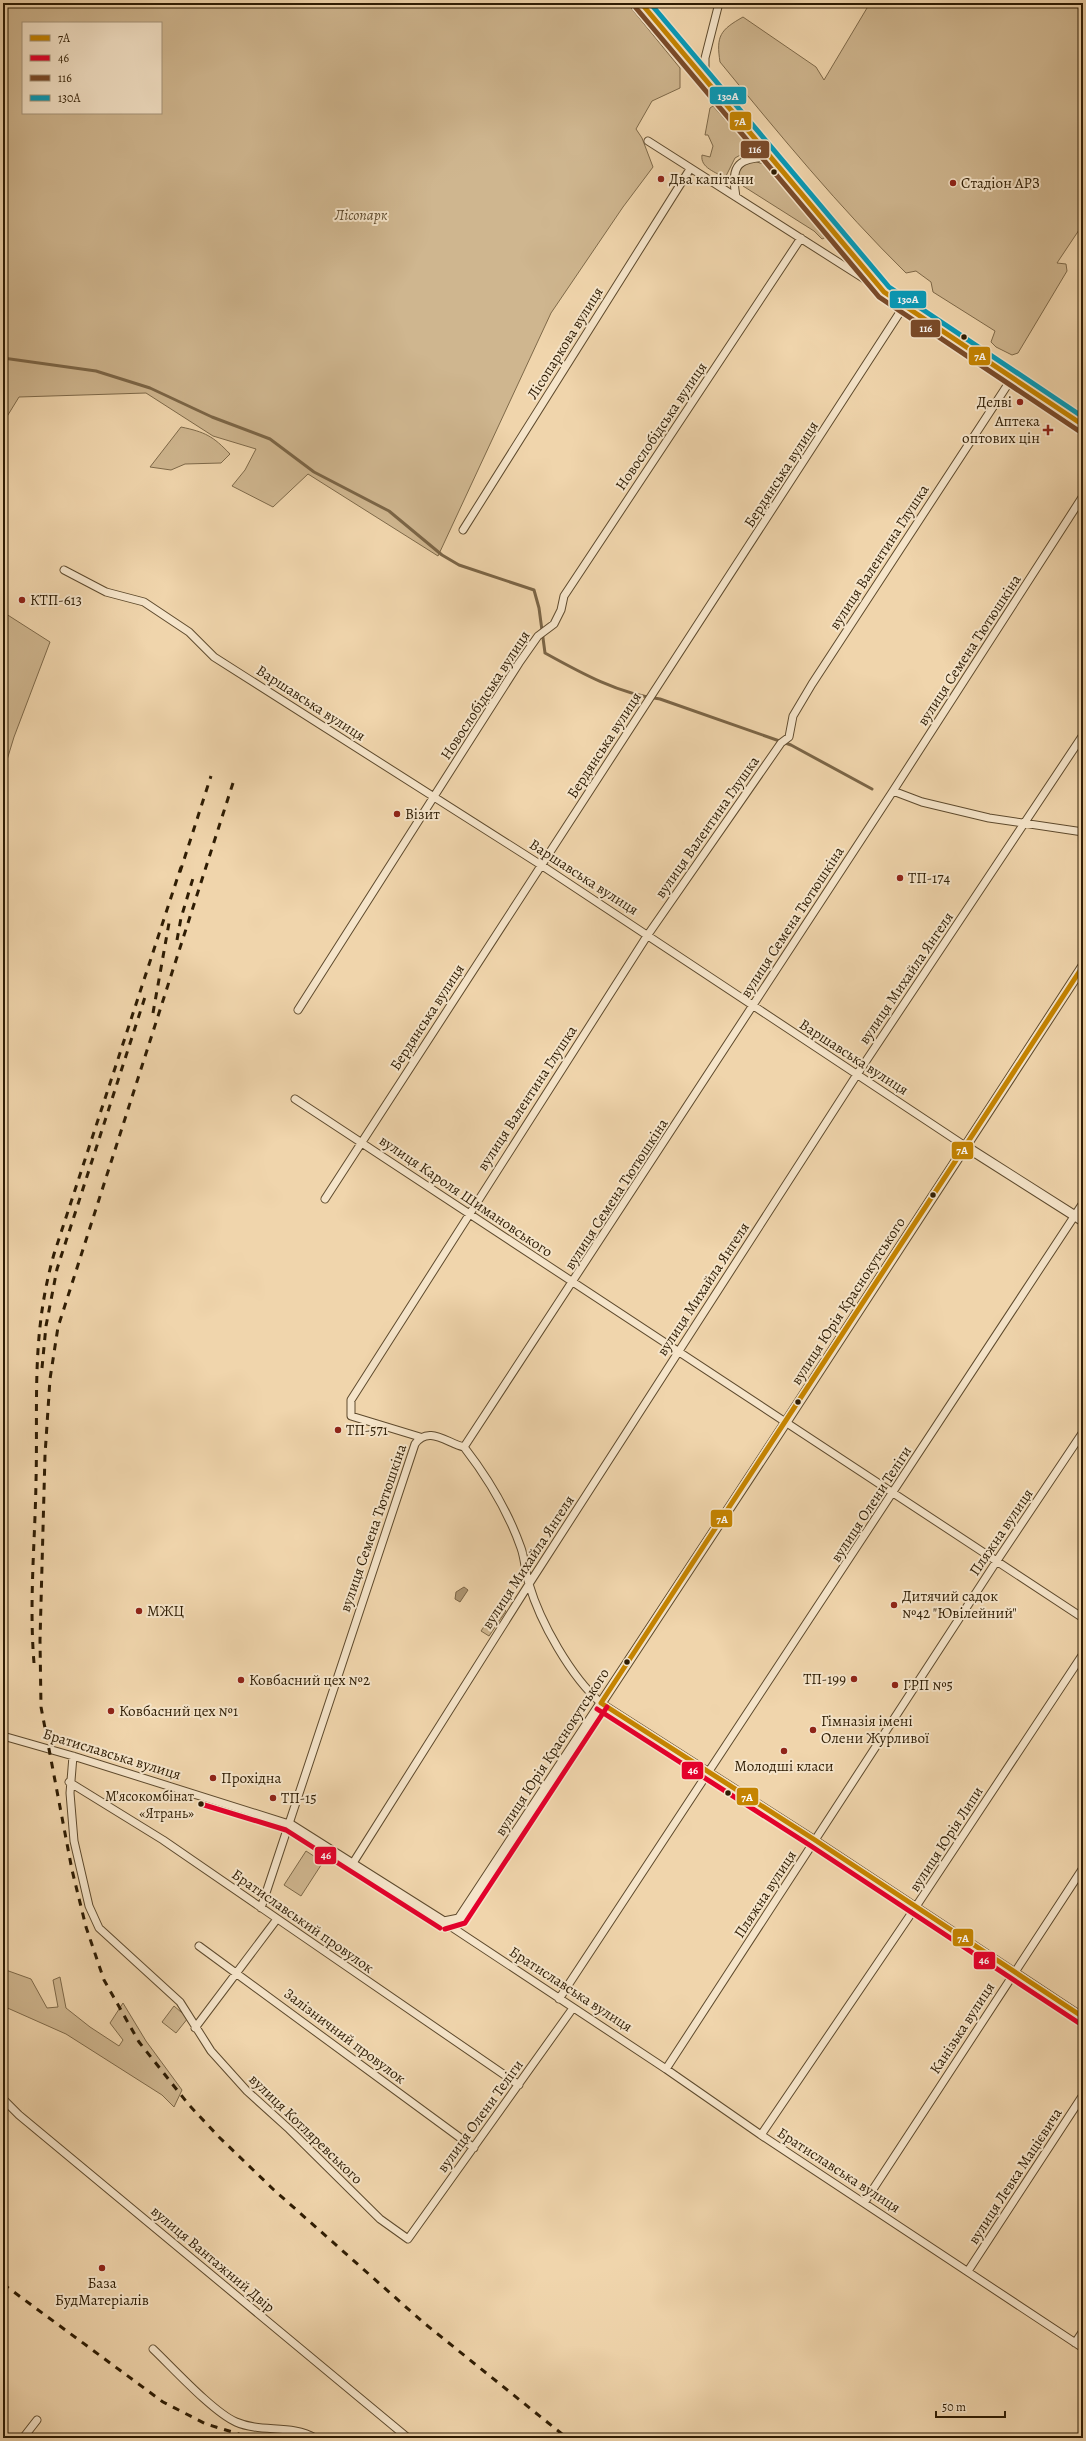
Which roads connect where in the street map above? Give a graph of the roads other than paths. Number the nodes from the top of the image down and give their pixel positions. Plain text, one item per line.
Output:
1 (641, 3) edge
2 (719, 3) edge
3 (705, 77) junction
4 (648, 141) dead end
5 (771, 157) junction
6 (690, 169) junction
7 (736, 197) junction
8 (801, 238) junction
9 (884, 292) junction
10 (904, 306) junction
11 (1012, 378) junction
12 (1083, 425) edge
13 (1083, 496) edge
14 (463, 530) dead end
15 (64, 570) dead end
16 (1083, 735) edge
17 (894, 791) junction
18 (434, 798) junction
19 (1025, 823) junction
20 (1083, 832) edge
21 (541, 865) junction
22 (647, 936) junction
23 (1083, 966) edge
24 (752, 1006) junction
25 (298, 1010) dead end
26 (856, 1076) junction
27 (295, 1099) dead end
28 (362, 1142) junction
29 (965, 1146) junction
30 (325, 1199) dead end
31 (1083, 1203) edge
32 (468, 1213) junction
33 (1074, 1216) junction
34 (1083, 1221) edge
35 (574, 1282) junction
36 (678, 1352) junction
37 (786, 1422) junction
38 (1083, 1432) edge
39 (420, 1437) junction
40 (464, 1447) junction
41 (894, 1493) junction
42 (996, 1562) junction
43 (529, 1584) junction
44 (1083, 1618) edge
45 (1083, 1654) edge
46 (601, 1703) junction
47 (3, 1736) edge
48 (73, 1756) junction
49 (709, 1772) junction
50 (70, 1782) junction
51 (289, 1824) junction
52 (815, 1840) junction
53 (353, 1863) junction
54 (1083, 1868) edge
55 (261, 1908) junction
56 (915, 1908) junction
57 (277, 1919) junction
58 (444, 1922) junction
59 (199, 1946) dead end
60 (1013, 1972) junction
61 (238, 1973) junction
62 (559, 1999) junction
63 (573, 2008) junction
64 (1083, 2017) edge
65 (195, 2028) junction
66 (666, 2069) junction
67 (519, 2085) junction
68 (1083, 2095) edge
69 (3, 2099) edge
70 (761, 2136) junction
71 (474, 2148) junction
72 (864, 2203) junction
73 (408, 2239) joint
74 (968, 2271) junction
75 (1083, 2331) edge
76 (1075, 2343) junction
77 (1083, 2348) edge
78 (153, 2349) dead end
79 (37, 2420) dead end
80 (23, 2438) edge
81 (315, 2438) edge
82 (408, 2438) edge

1 - 3 main road
2 - 3 street
3 - 5 main road
4 - 6 street
5 - 7 street
5 - 9 main road
6 - 7 street
6 - 14 street, Лісопаркова вулиця
7 - 8 street
8 - 9 street
8 - 18 street, Новослобідська вулиця
9 - 10 main road
10 - 11 main road
10 - 21 street, Бердянська вулиця
11 - 12 main road
11 - 22 street, вулиця Валентина Глушка
13 - 17 street, вулиця Семена Тютюшкіна
15 - 18 street, Варшавська вулиця
16 - 19 street, вулиця Михайла Янгеля
17 - 19 street
17 - 24 street, вулиця Семена Тютюшкіна
18 - 21 street, Варшавська вулиця
18 - 25 street, Новослобідська вулиця
19 - 20 street
19 - 26 street, вулиця Михайла Янгеля
21 - 22 street, Варшавська вулиця
21 - 28 street, Бердянська вулиця
22 - 24 street, Варшавська вулиця
22 - 32 street, вулиця Валентина Глушка
23 - 29 street, вулиця Юрія Краснокутського
24 - 26 street, Варшавська вулиця
24 - 35 street, вулиця Семена Тютюшкіна
26 - 29 street, Варшавська вулиця
26 - 36 street, вулиця Михайла Янгеля
27 - 28 street, вулиця Кароля Шимановського
28 - 30 street, Бердянська вулиця
28 - 32 street, вулиця Кароля Шимановського
29 - 33 street, Варшавська вулиця
29 - 37 street, вулиця Юрія Краснокутського
31 - 33 street, вулиця Олени Теліги
32 - 35 street, вулиця Кароля Шимановського
32 - 39 street, вулиця Валентина Глушка
33 - 34 street, Варшавська вулиця
33 - 41 street, вулиця Олени Теліги
35 - 36 street, вулиця Кароля Шимановського
35 - 40 street, вулиця Семена Тютюшкіна
36 - 37 street, вулиця Кароля Шимановського
36 - 43 street, вулиця Михайла Янгеля
37 - 41 street, вулиця Кароля Шимановського
37 - 46 street, вулиця Юрія Краснокутського
38 - 42 street, Пляжна вулиця
39 - 40 street, вулиця Семена Тютюшкіна
39 - 51 street, вулиця Семена Тютюшкіна
40 - 43 street
41 - 42 street, вулиця Кароля Шимановського
41 - 49 street, вулиця Олени Теліги
42 - 44 street, вулиця Кароля Шимановського
42 - 52 street, Пляжна вулиця
43 - 46 street
43 - 53 street, вулиця Михайла Янгеля
45 - 56 street, вулиця Юрія Липи
46 - 49 street
46 - 58 street, вулиця Юрія Краснокутського
47 - 48 street, Братиславська вулиця
48 - 50 street, вулиця Котляревського
48 - 51 street, Братиславська вулиця
49 - 52 street
49 - 62 street, вулиця Олени Теліги
50 - 55 street, Братиславський провулок
50 - 65 street, вулиця Котляревського
51 - 53 street, Братиславська вулиця
51 - 55 street, вулиця Семена Тютюшкіна
52 - 56 street
52 - 66 street, Пляжна вулиця
53 - 58 street, Братиславська вулиця
54 - 60 street, Канізька вулиця
55 - 57 street, Братиславський провулок
56 - 60 street
56 - 70 street, вулиця Юрія Липи
57 - 61 street
57 - 67 street, Братиславський провулок
58 - 62 street, Братиславська вулиця
59 - 61 street, Залізничний провулок
60 - 64 street
60 - 72 street, Канізька вулиця
61 - 65 street
61 - 71 street, Залізничний провулок
62 - 63 street, Братиславська вулиця
63 - 66 street, Братиславська вулиця
63 - 67 street, вулиця Олени Теліги
65 - 73 street, вулиця Котляревського
66 - 70 street, Братиславська вулиця
67 - 71 street, вулиця Олени Теліги
68 - 74 street, вулиця Левка Мацієвича
69 - 82 street, вулиця Вантажний Двір
70 - 72 street, Братиславська вулиця
71 - 73 street, вулиця Олени Теліги
72 - 74 street, Братиславська вулиця
74 - 76 street, Братиславська вулиця
75 - 76 street
76 - 77 street, Братиславська вулиця
78 - 81 street
79 - 80 street

